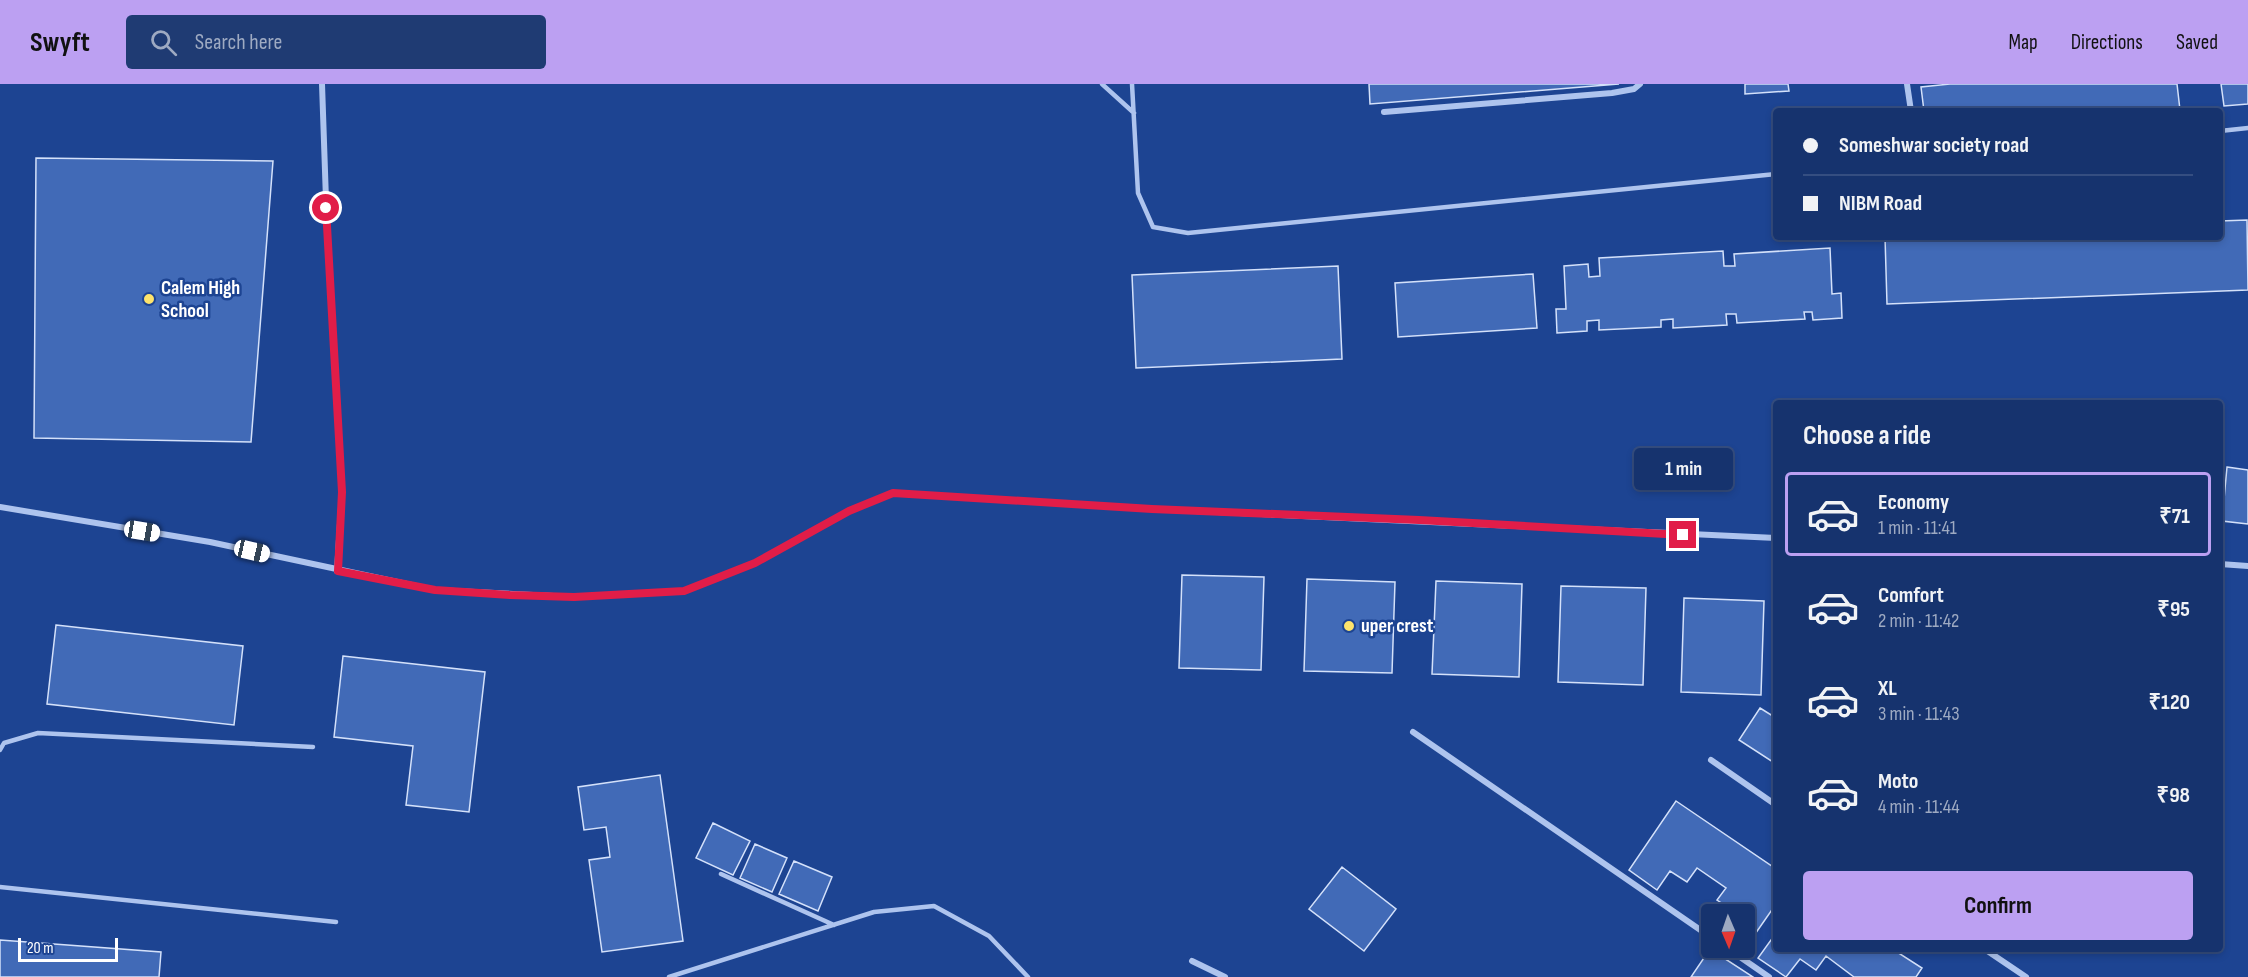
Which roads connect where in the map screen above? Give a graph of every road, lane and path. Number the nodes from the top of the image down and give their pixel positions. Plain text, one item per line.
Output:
1 (322, 84) edge
2 (1102, 84) edge
3 (1132, 84) edge
4 (1640, 84) edge
5 (1908, 84) edge
6 (1911, 108) edge
7 (1384, 112) dead end
8 (1134, 113) junction
9 (2248, 128) edge
10 (2223, 131) edge
11 (1773, 174) edge
12 (0, 507) edge
13 (1773, 538) edge
14 (2223, 564) edge
15 (2248, 566) edge
16 (338, 571) junction
17 (1413, 732) dead end
18 (313, 747) dead end
19 (0, 750) edge
20 (1711, 760) dead end
21 (1773, 803) edge
22 (721, 874) dead end
23 (0, 887) edge
24 (336, 922) dead end
25 (834, 925) junction
26 (1701, 930) edge
27 (1989, 952) edge
28 (1741, 958) edge
29 (1192, 961) dead end
30 (669, 977) edge
31 (1028, 977) edge
32 (1225, 977) edge
33 (1769, 977) edge
34 (2026, 977) edge

1 - 16 street
2 - 8 lane
3 - 8 lane
4 - 7 street
5 - 6 street
8 - 11 lane
9 - 10 lane
12 - 16 street
13 - 16 street
14 - 15 street
17 - 26 street
18 - 19 lane
20 - 21 street
22 - 25 lane
23 - 24 lane
25 - 30 lane
25 - 31 lane
27 - 34 street
28 - 33 street
29 - 32 street

